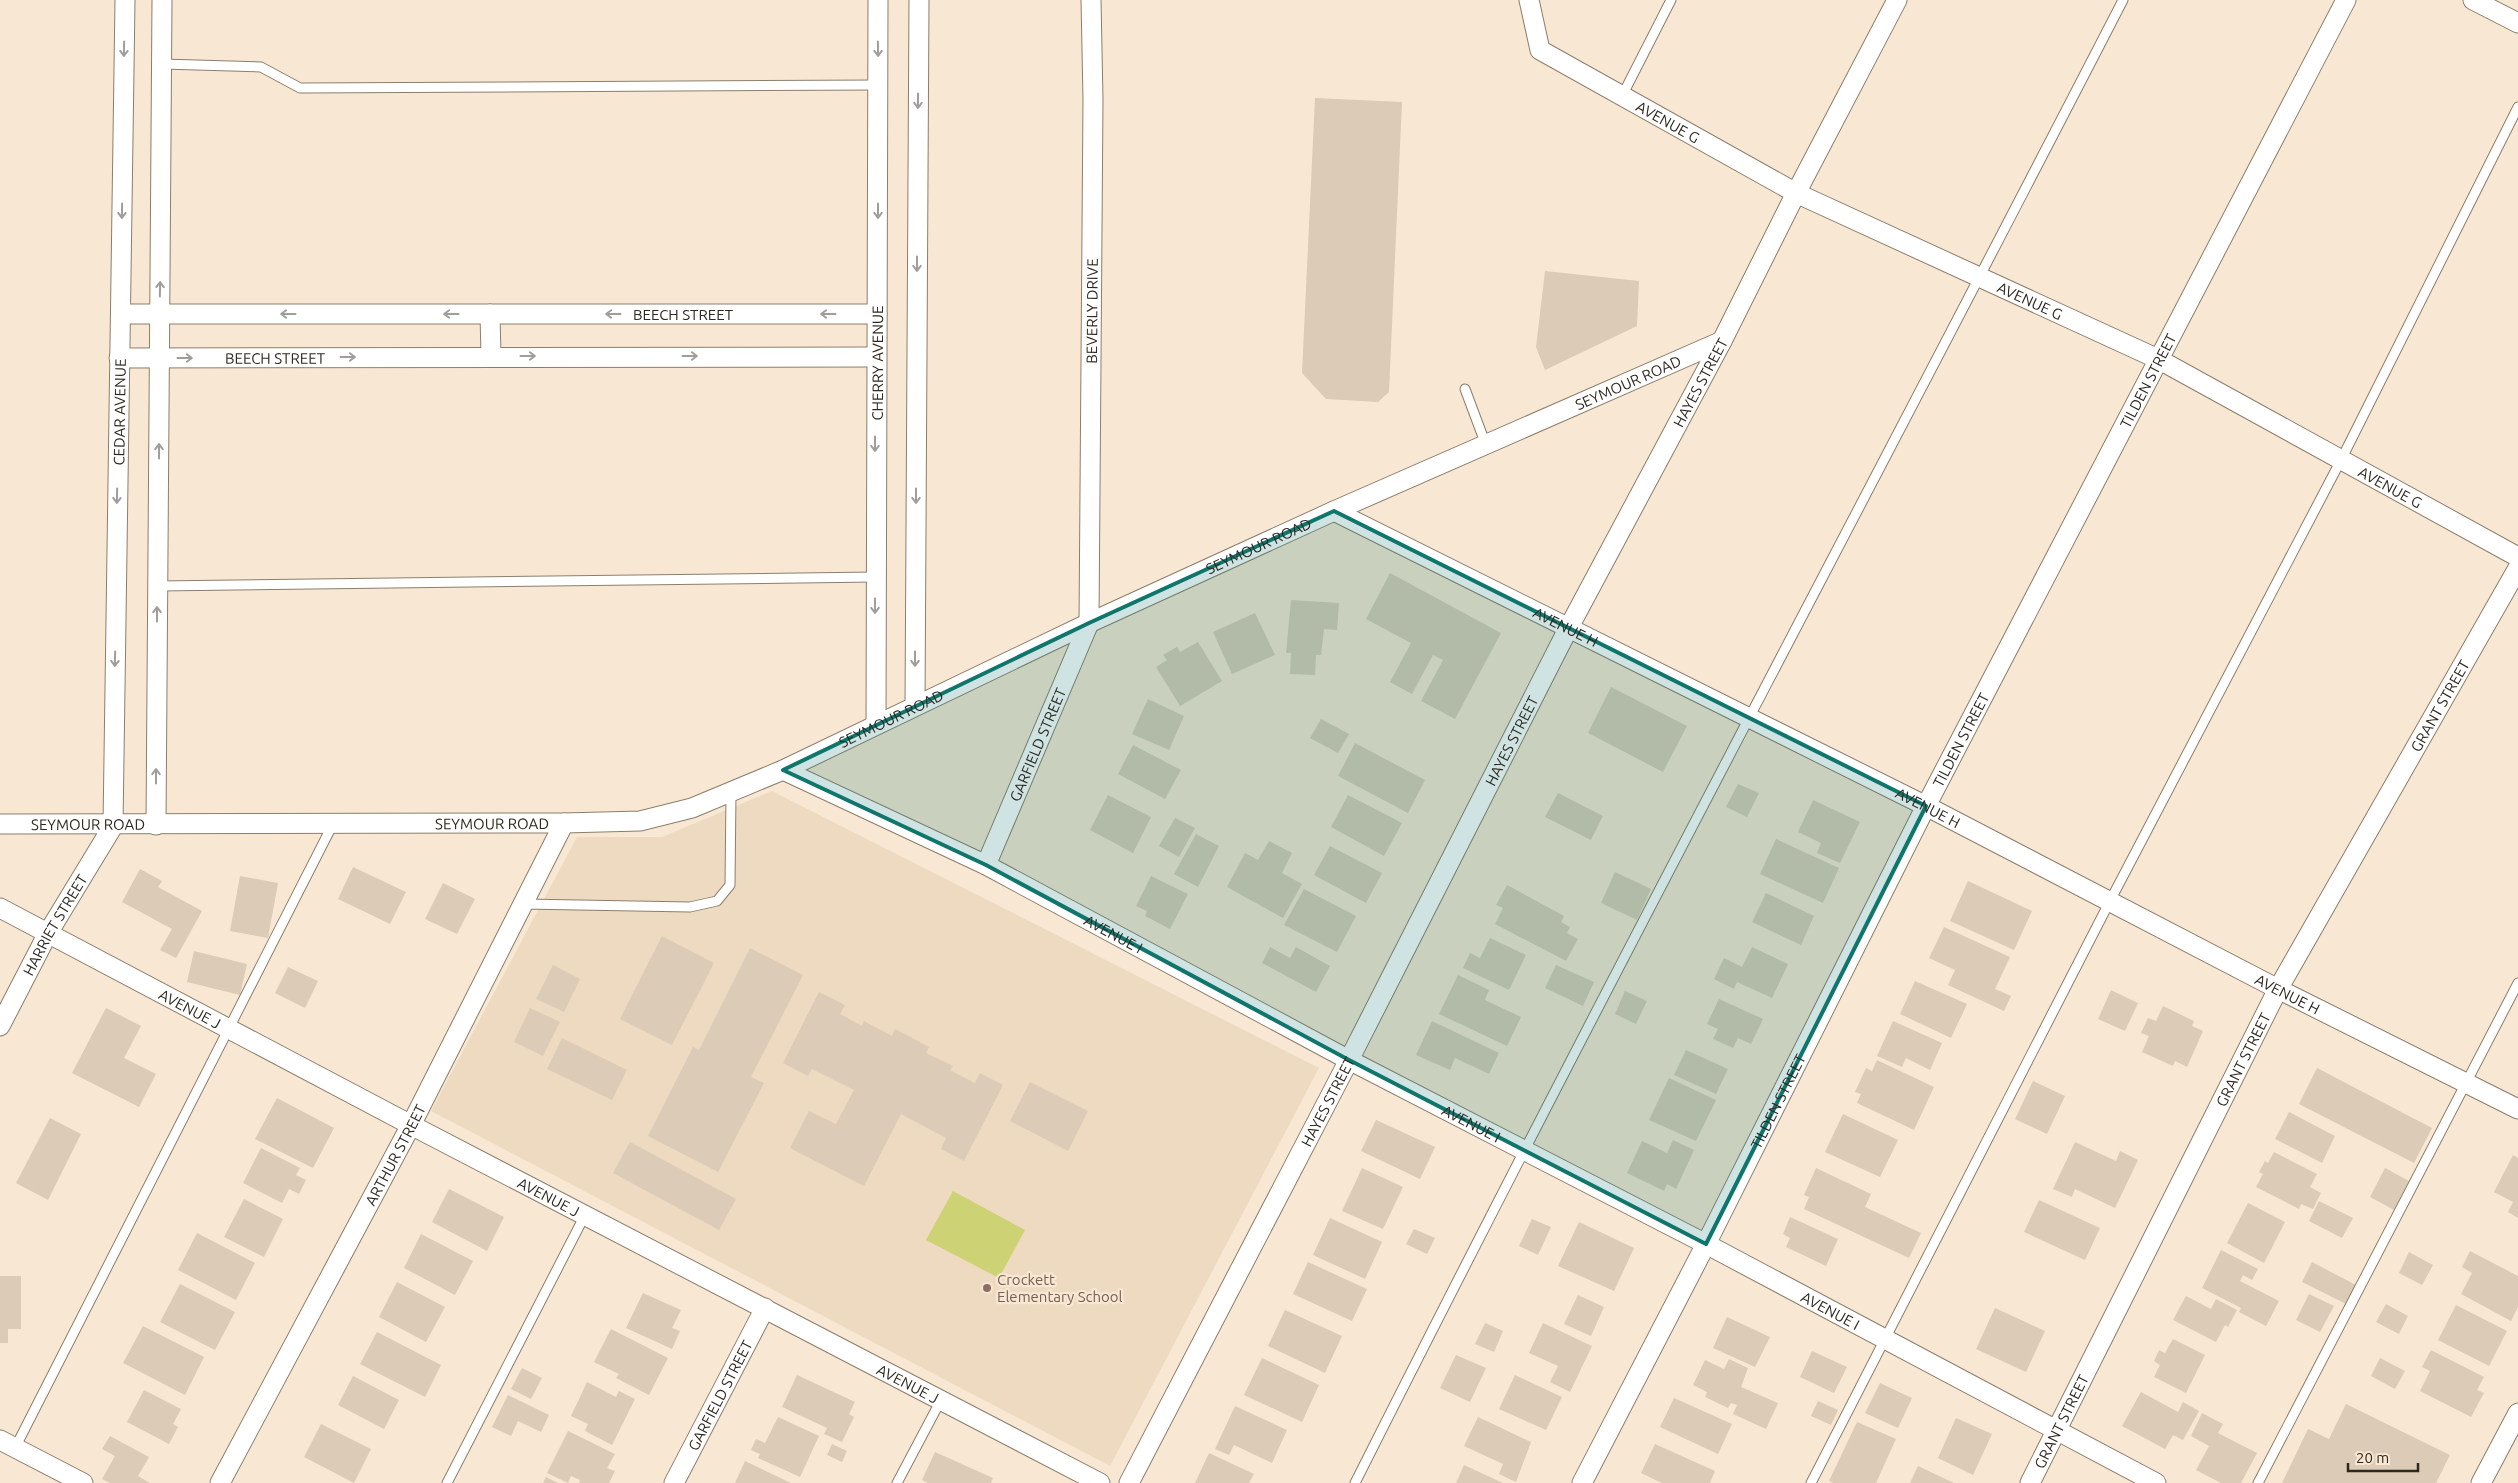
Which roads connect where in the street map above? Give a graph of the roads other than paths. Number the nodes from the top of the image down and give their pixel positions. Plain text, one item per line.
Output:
1 (125, 0) edge
2 (162, 0) edge
3 (878, 0) edge
4 (919, 0) edge
5 (1091, 0) edge
6 (1530, 0) edge
7 (1671, 0) edge
8 (1897, 0) edge
9 (2123, 0) edge
10 (2346, 0) edge
11 (2473, 0) edge
12 (2518, 23) edge
13 (162, 64) junction
14 (879, 85) junction
15 (1622, 96) junction
16 (2518, 107) edge
17 (1796, 193) junction
18 (1980, 278) junction
19 (121, 314) junction
20 (160, 314) junction
21 (490, 314) junction
22 (877, 314) junction
23 (1722, 341) junction
24 (491, 356) junction
25 (876, 357) junction
26 (119, 358) junction
27 (159, 358) junction
28 (2158, 359) junction
29 (1465, 389) dead end
30 (1486, 445) junction
31 (2341, 460) junction
32 (1334, 511) junction
33 (2518, 557) edge
34 (2518, 568) edge
35 (875, 577) junction
36 (158, 586) junction
37 (1089, 623) junction
38 (1568, 629) junction
39 (915, 706) junction
40 (1750, 719) junction
41 (876, 724) junction
42 (783, 770) junction
43 (731, 792) junction
44 (1926, 806) junction
45 (564, 823) junction
46 (0, 824) edge
47 (333, 824) junction
48 (156, 825) junction
49 (113, 826) junction
50 (986, 865) junction
51 (2110, 901) junction
52 (523, 904) junction
53 (0, 908) edge
54 (48, 933) junction
55 (2518, 982) edge
56 (2278, 988) junction
57 (0, 1026) edge
58 (228, 1029) junction
59 (1349, 1060) junction
60 (2466, 1083) junction
61 (2518, 1109) edge
62 (411, 1125) junction
63 (1523, 1150) junction
64 (585, 1215) junction
65 (1706, 1244) junction
66 (764, 1308) junction
67 (1886, 1340) junction
68 (941, 1400) junction
69 (2518, 1413) edge
70 (2056, 1431) junction
71 (8, 1444) edge
72 (83, 1483) edge
73 (220, 1483) edge
74 (447, 1483) edge
75 (674, 1483) edge
76 (897, 1483) edge
77 (1100, 1483) edge
78 (1129, 1483) edge
79 (1355, 1483) edge
80 (1582, 1483) edge
81 (1811, 1483) edge
82 (2030, 1483) edge
83 (2156, 1483) edge
84 (2258, 1483) edge
85 (2481, 1483) edge

1 -> 19 street, CEDAR AVENUE
2 - 13 street
3 -> 14 street, CHERRY AVENUE
4 -> 39 street
5 - 37 street, BEVERLY DRIVE
6 - 15 street, AVENUE G
7 - 15 lane
8 - 17 street, HAYES STREET
9 - 18 lane
10 - 28 street, TILDEN STREET
11 - 12 street
13 - 14 lane
20 -> 13 street
14 -> 22 street, CHERRY AVENUE
15 - 17 street, AVENUE G
16 - 31 lane
17 - 18 street, AVENUE G
17 - 23 street, HAYES STREET
18 - 28 street, AVENUE G
18 - 40 lane
19 - 20 street, BEECH STREET
19 - 26 street, CEDAR AVENUE
21 -> 20 street, BEECH STREET
20 - 27 street
22 -> 21 street, BEECH STREET
21 - 24 street
22 - 25 street, CHERRY AVENUE
23 - 30 street, SEYMOUR ROAD
23 - 38 street, HAYES STREET
24 -> 25 street, BEECH STREET
27 -> 24 street, BEECH STREET
25 -> 35 street, CHERRY AVENUE
26 - 27 street, BEECH STREET
26 -> 49 street, CEDAR AVENUE
36 -> 27 street
28 - 31 street, AVENUE G
28 - 44 street, TILDEN STREET
29 - 30 lane
30 - 32 street, SEYMOUR ROAD
31 - 33 street, AVENUE G
31 - 51 lane
32 - 37 street, SEYMOUR ROAD
32 - 38 street, AVENUE H
34 - 56 street, GRANT STREET
35 - 36 lane
35 -> 41 street, CHERRY AVENUE
48 -> 36 street
37 - 39 street, SEYMOUR ROAD
37 - 50 street, GARFIELD STREET
38 - 40 street, AVENUE H
38 - 59 street, HAYES STREET
39 - 41 street, SEYMOUR ROAD
40 - 44 street, AVENUE H
40 - 63 lane
41 - 42 street, SEYMOUR ROAD
42 - 43 street, SEYMOUR ROAD
42 - 50 street, AVENUE I
43 - 45 street, SEYMOUR ROAD
43 - 52 lane
44 - 51 street, AVENUE H
44 - 65 street, TILDEN STREET
45 - 47 street, SEYMOUR ROAD
45 - 52 street, ARTHUR STREET
46 - 49 street, SEYMOUR ROAD
47 - 48 street, SEYMOUR ROAD
47 - 58 lane
48 - 49 street, SEYMOUR ROAD
49 - 54 street, HARRIET STREET
50 - 59 street, AVENUE I
51 - 56 street, AVENUE H
51 - 67 lane
52 - 62 street, ARTHUR STREET
53 - 54 street, AVENUE J
54 - 57 street, HARRIET STREET
54 - 58 street, AVENUE J
55 - 60 lane
56 - 60 street, AVENUE H
56 - 70 street, GRANT STREET
58 - 62 street, AVENUE J
58 - 71 lane
59 - 63 street, AVENUE I
59 - 78 street, HAYES STREET
60 - 61 street, AVENUE H
60 - 84 lane
62 - 64 street, AVENUE J
62 - 73 street, ARTHUR STREET
63 - 65 street, AVENUE I
63 - 79 lane
64 - 66 street, AVENUE J
64 - 74 lane
65 - 67 street, AVENUE I
65 - 80 street, TILDEN STREET
66 - 68 street, AVENUE J
66 - 75 street, GARFIELD STREET
67 - 70 street, AVENUE I
67 - 81 lane
68 - 76 lane
68 - 77 street, AVENUE J
69 - 85 street
70 - 82 street, GRANT STREET
70 - 83 street, AVENUE I
71 - 72 street

